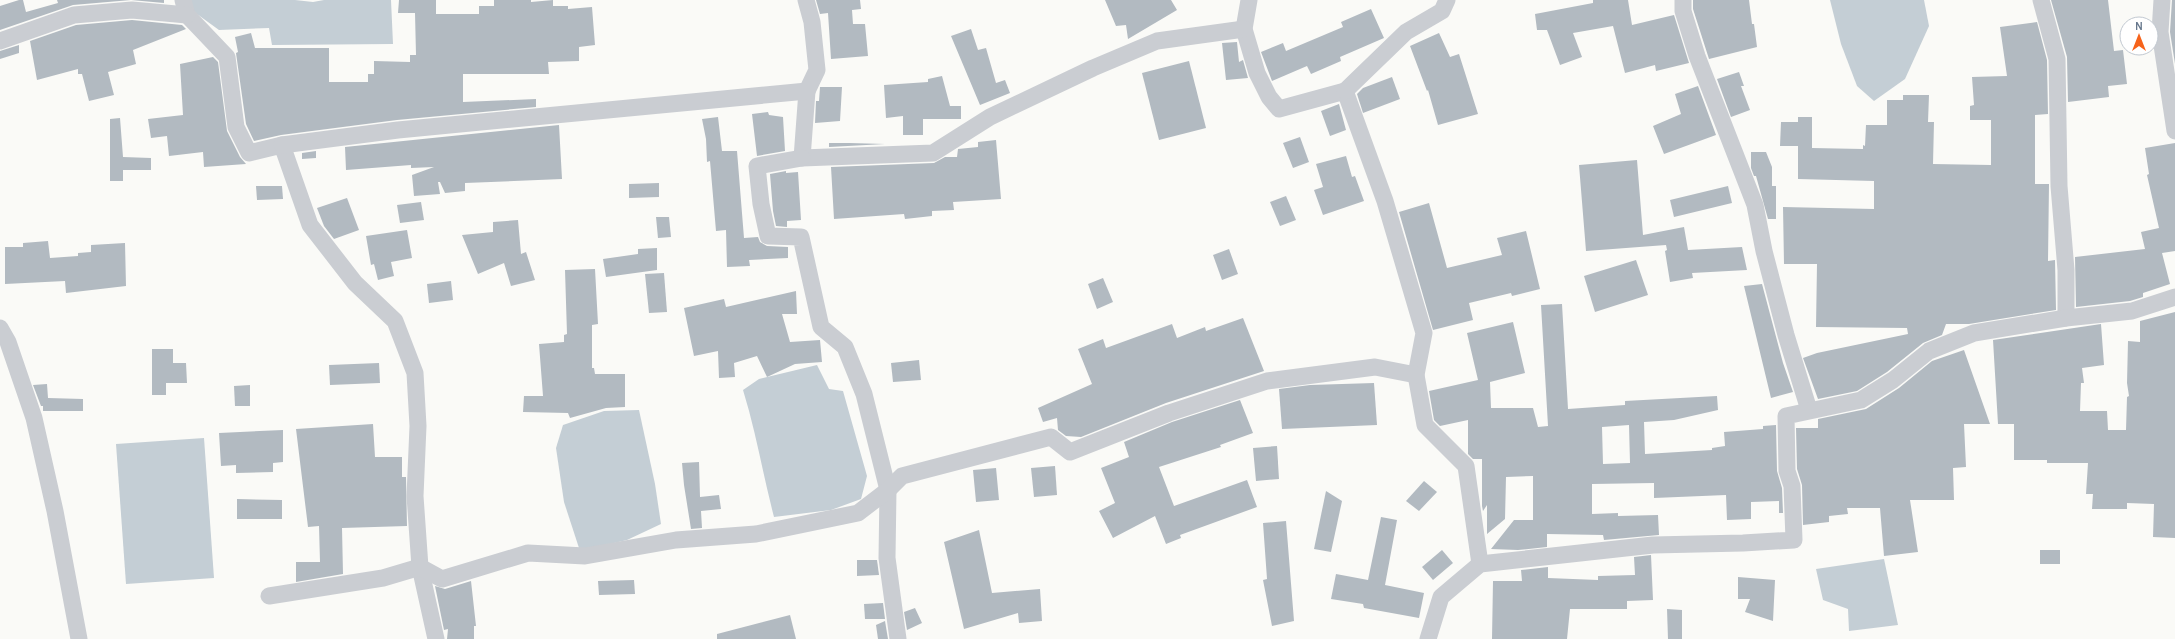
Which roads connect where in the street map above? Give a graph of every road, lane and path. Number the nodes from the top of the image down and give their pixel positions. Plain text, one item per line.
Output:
1 (806, 0) edge
2 (1248, 0) edge
3 (1447, 0) edge
4 (1682, 0) edge
5 (2041, 0) edge
6 (2162, 0) edge
7 (185, 8) edge
8 (1244, 29) junction
9 (0, 41) edge
10 (807, 91) junction
11 (1344, 91) junction
12 (2175, 131) edge
13 (282, 146) junction
14 (802, 158) junction
15 (2175, 297) edge
16 (2066, 318) junction
17 (0, 328) edge
18 (1416, 375) junction
19 (1808, 410) junction
20 (888, 490) junction
21 (1480, 564) junction
22 (420, 567) junction
23 (269, 596) dead end
24 (79, 639) edge
25 (436, 639) edge
26 (898, 639) edge
27 (1428, 639) edge

1 - 10 street
2 - 8 street
3 - 11 street
4 - 19 street
5 - 16 street
6 - 12 street
7 - 9 street
7 - 13 street
8 - 11 street
8 - 14 street
10 - 13 street
10 - 14 street
11 - 18 street
13 - 22 street
14 - 20 street
15 - 16 street
16 - 19 street
17 - 24 street
18 - 20 street
18 - 21 street
19 - 21 street
20 - 22 street
20 - 26 street
21 - 27 street
22 - 23 street
22 - 25 street

